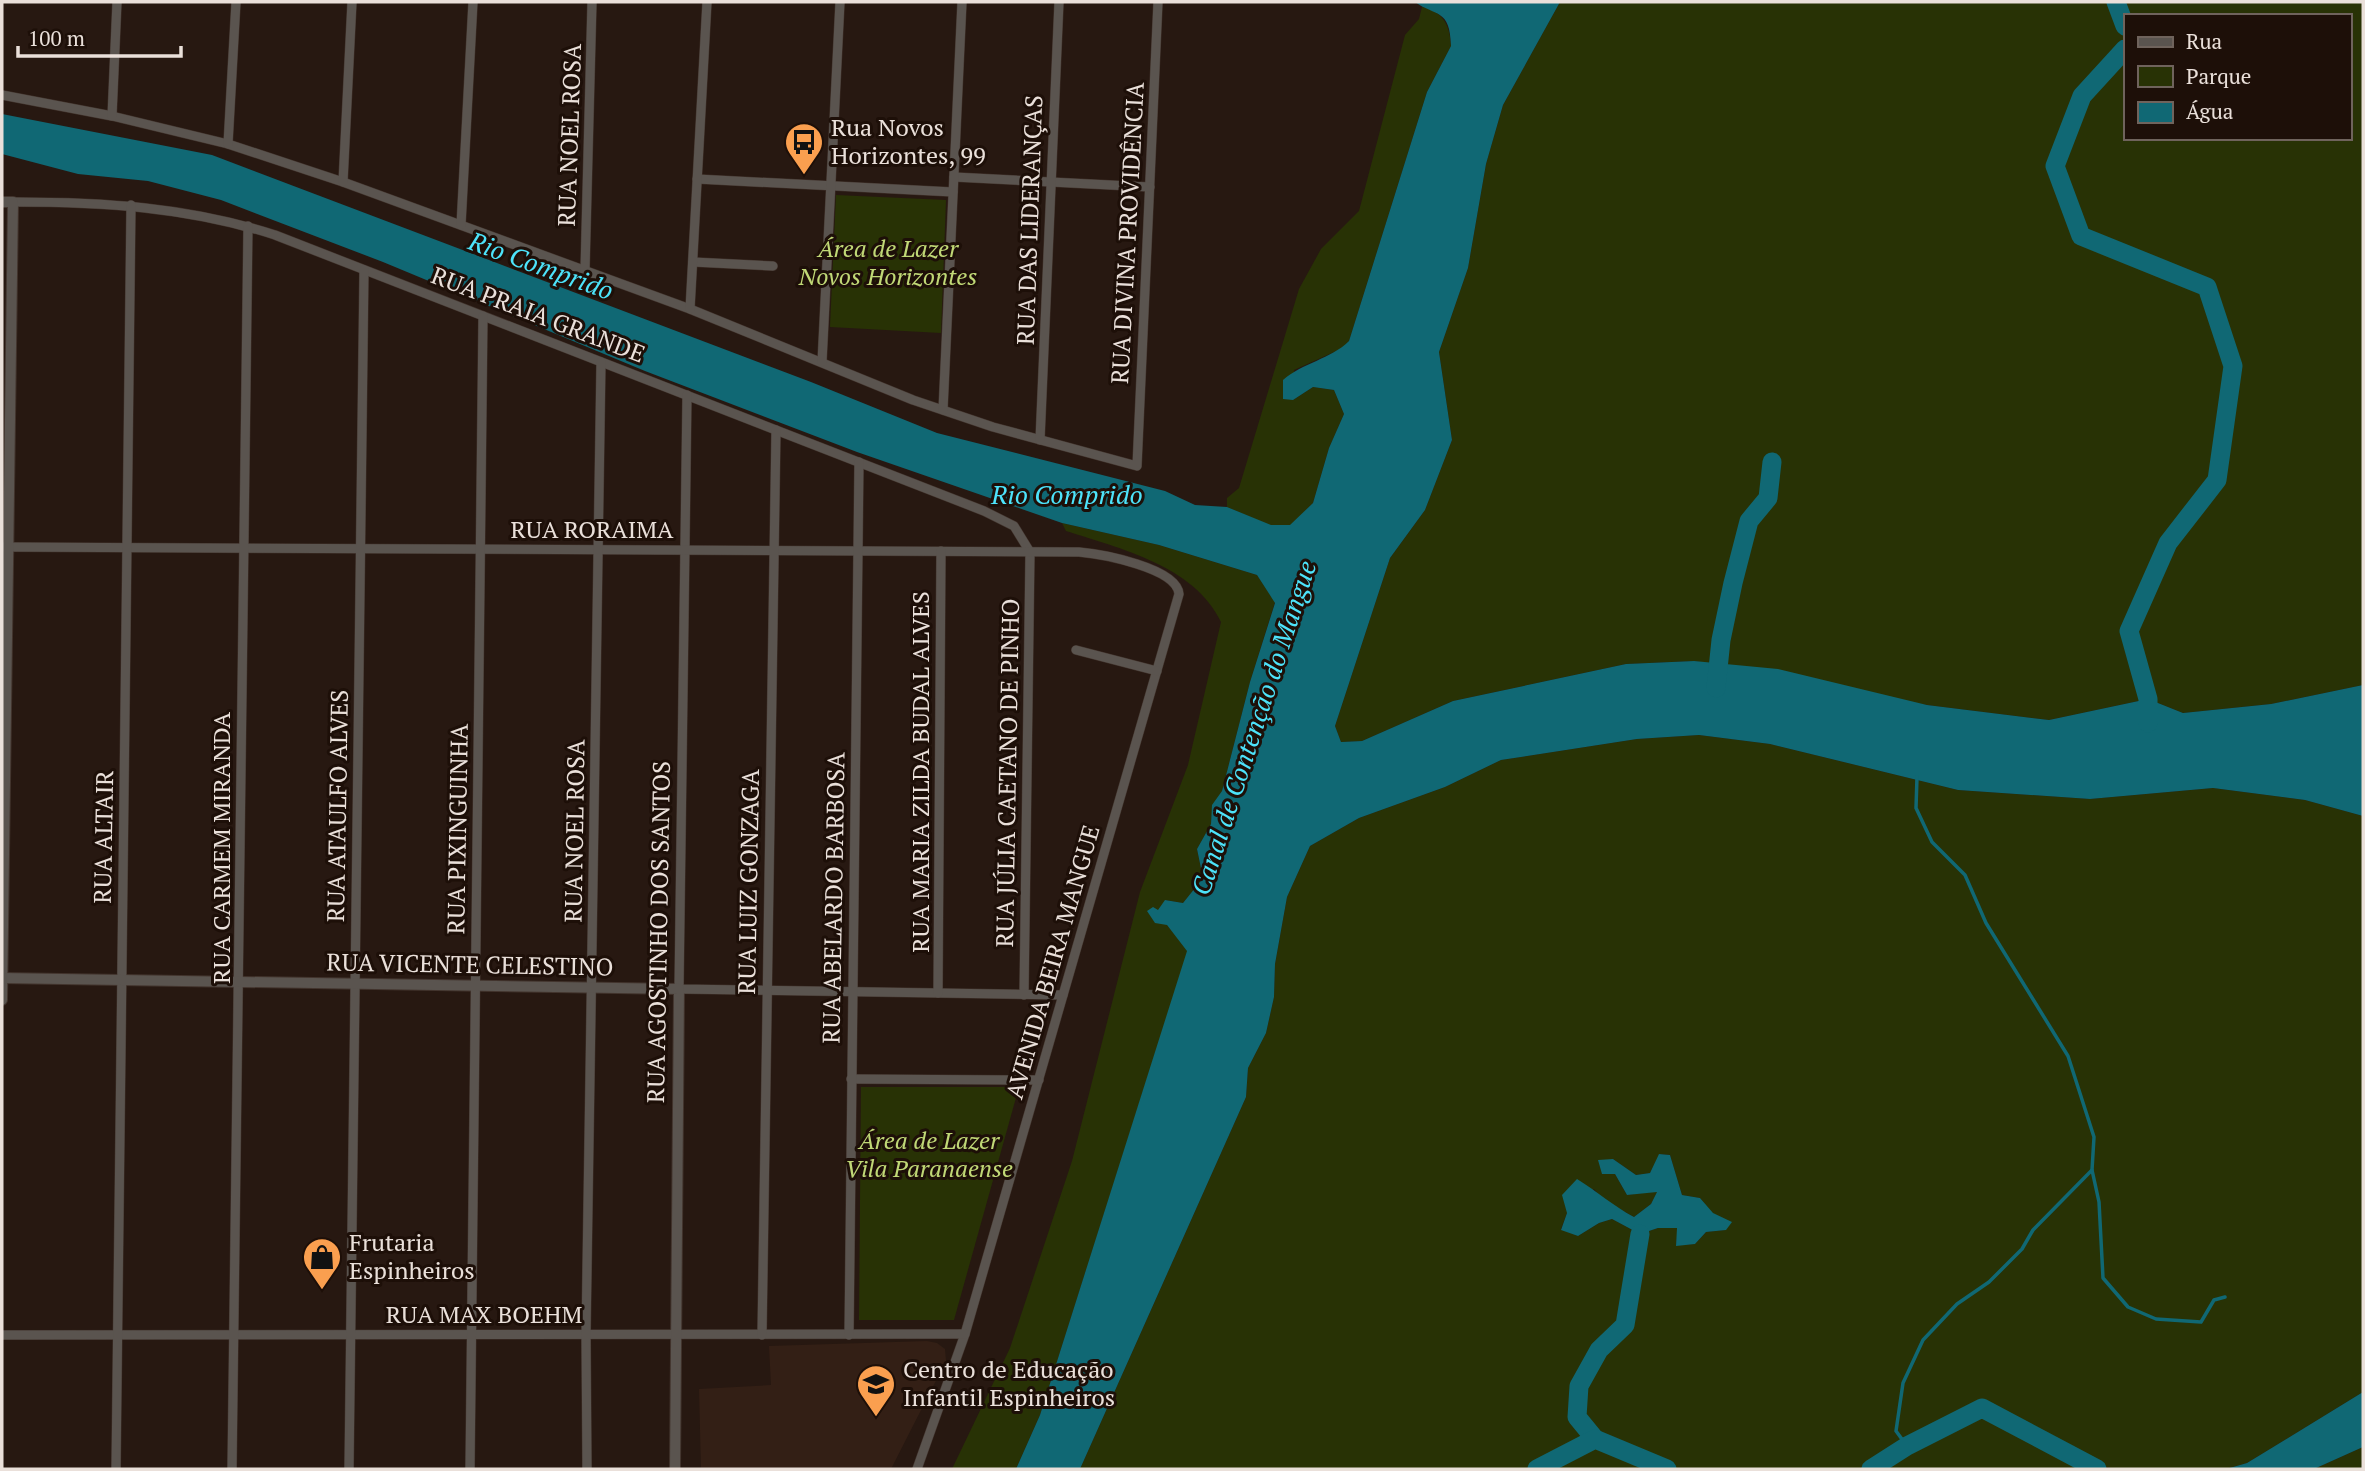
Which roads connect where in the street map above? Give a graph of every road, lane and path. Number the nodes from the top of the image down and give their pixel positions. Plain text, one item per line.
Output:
1 (117, 2) edge
2 (236, 2) edge
3 (352, 2) edge
4 (473, 2) edge
5 (592, 2) edge
6 (706, 2) edge
7 (840, 2) edge
8 (962, 2) edge
9 (1059, 2) edge
10 (1158, 2) edge
11 (2, 95) edge
12 (111, 116) junction
13 (228, 144) junction
14 (954, 177) junction
15 (697, 179) junction
16 (343, 182) junction
17 (1051, 182) junction
18 (831, 186) junction
19 (1150, 187) junction
20 (953, 192) junction
21 (8, 202) edge
22 (131, 205) junction
23 (461, 225) junction
24 (248, 226) junction
25 (693, 262) junction
26 (773, 266) dead end
27 (364, 270) junction
28 (585, 270) junction
29 (690, 309) junction
30 (483, 316) junction
31 (601, 362) junction
32 (822, 362) junction
33 (687, 395) junction
34 (943, 410) junction
35 (776, 430) junction
36 (1040, 440) junction
37 (859, 462) junction
38 (5, 547) edge
39 (127, 548) junction
40 (244, 548) junction
41 (361, 549) junction
42 (480, 549) junction
43 (598, 550) junction
44 (685, 550) junction
45 (774, 550) junction
46 (857, 551) junction
47 (941, 551) junction
48 (1030, 552) junction
49 (1176, 583) joint
50 (1076, 649) dead end
51 (1157, 671) junction
52 (2, 978) edge
53 (121, 980) junction
54 (240, 982) junction
55 (355, 984) junction
56 (475, 986) junction
57 (592, 988) junction
58 (679, 989) junction
59 (767, 990) junction
60 (852, 992) junction
61 (938, 993) junction
62 (1024, 995) junction
63 (1063, 995) junction
64 (2, 1000) edge
65 (851, 1079) junction
66 (1039, 1080) junction
67 (2, 1335) edge
68 (117, 1335) junction
69 (233, 1335) junction
70 (351, 1335) junction
71 (471, 1335) junction
72 (586, 1335) junction
73 (674, 1335) junction
74 (762, 1335) junction
75 (849, 1335) junction
76 (965, 1335) junction
77 (116, 1469) edge
78 (232, 1469) edge
79 (349, 1469) edge
80 (470, 1469) edge
81 (587, 1469) edge
82 (675, 1469) edge
83 (917, 1469) edge

1 - 12 street
2 - 13 street
3 - 16 street
4 - 23 street
5 - 28 street, RUA NOEL ROSA
6 - 15 street
7 - 18 street
8 - 14 street
9 - 17 street, RUA DAS LIDERANÇAS
10 - 19 street, RUA DIVINA PROVIDÊNCIA
11 - 12 street
12 - 13 street
13 - 16 street
14 - 17 street
14 - 20 street
15 - 18 street
15 - 25 street
16 - 23 street
17 - 19 street
17 - 36 street, RUA DAS LIDERANÇAS
18 - 20 street
18 - 32 street
19 - 36 street, RUA DIVINA PROVIDÊNCIA
20 - 34 street
21 - 22 street, RUA PRAIA GRANDE
21 - 38 street
22 - 24 street, RUA PRAIA GRANDE
22 - 39 street, RUA ALTAIR
23 - 28 street
24 - 27 street, RUA PRAIA GRANDE
24 - 40 street, RUA CARMEM MIRANDA
25 - 26 street
25 - 29 street
27 - 30 street, RUA PRAIA GRANDE
27 - 41 street, RUA ATAULFO ALVES
28 - 29 street
29 - 32 street
30 - 31 street, RUA PRAIA GRANDE
30 - 42 street, RUA PIXINGUINHA
31 - 33 street, RUA PRAIA GRANDE
31 - 43 street, RUA NOEL ROSA
32 - 34 street
33 - 35 street, RUA PRAIA GRANDE
33 - 44 street, RUA AGOSTINHO DOS SANTOS
34 - 36 street
35 - 37 street, RUA PRAIA GRANDE
35 - 45 street, RUA LUIZ GONZAGA
37 - 46 street, RUA ABELARDO BARBOSA
37 - 48 street, RUA PRAIA GRANDE
38 - 39 street, RUA RORAIMA
38 - 52 street
39 - 40 street, RUA RORAIMA
39 - 53 street, RUA ALTAIR
40 - 41 street, RUA RORAIMA
40 - 54 street, RUA CARMEM MIRANDA
41 - 42 street, RUA RORAIMA
41 - 55 street, RUA ATAULFO ALVES
42 - 43 street, RUA RORAIMA
42 - 56 street, RUA PIXINGUINHA
43 - 44 street, RUA RORAIMA
43 - 57 street, RUA NOEL ROSA
44 - 45 street, RUA RORAIMA
44 - 58 street, RUA AGOSTINHO DOS SANTOS
45 - 46 street, RUA RORAIMA
45 - 59 street, RUA LUIZ GONZAGA
46 - 47 street, RUA RORAIMA
46 - 60 street, RUA ABELARDO BARBOSA
47 - 48 street, RUA RORAIMA
47 - 61 street, RUA MARIA ZILDA BUDAL ALVES
48 - 49 street, RUA RORAIMA
48 - 62 street, RUA JÚLIA CAETANO DE PINHO
49 - 51 street, AVENIDA BEIRA MANGUE
50 - 51 street
51 - 63 street, AVENIDA BEIRA MANGUE
52 - 53 street, RUA VICENTE CELESTINO
52 - 64 street
53 - 54 street, RUA VICENTE CELESTINO
53 - 68 street, RUA ALTAIR
54 - 55 street, RUA VICENTE CELESTINO
54 - 69 street, RUA CARMEM MIRANDA
55 - 56 street, RUA VICENTE CELESTINO
55 - 70 street, RUA ATAULFO ALVES
56 - 57 street, RUA VICENTE CELESTINO
56 - 71 street, RUA PIXINGUINHA
57 - 58 street, RUA VICENTE CELESTINO
57 - 72 street, RUA NOEL ROSA
58 - 59 street, RUA VICENTE CELESTINO
58 - 73 street, RUA AGOSTINHO DOS SANTOS
59 - 60 street, RUA VICENTE CELESTINO
59 - 74 street, RUA LUIZ GONZAGA
60 - 61 street, RUA VICENTE CELESTINO
60 - 65 street, RUA ABELARDO BARBOSA
61 - 62 street, RUA VICENTE CELESTINO
62 - 63 street, RUA VICENTE CELESTINO
63 - 66 street, AVENIDA BEIRA MANGUE
65 - 66 street
65 - 75 street, RUA ABELARDO BARBOSA
66 - 76 street, AVENIDA BEIRA MANGUE
67 - 68 street, RUA MAX BOEHM
68 - 69 street, RUA MAX BOEHM
68 - 77 street, RUA ALTAIR
69 - 70 street, RUA MAX BOEHM
69 - 78 street, RUA CARMEM MIRANDA
70 - 71 street, RUA MAX BOEHM
70 - 79 street, RUA ATAULFO ALVES
71 - 72 street, RUA MAX BOEHM
71 - 80 street, RUA PIXINGUINHA
72 - 73 street, RUA MAX BOEHM
72 - 81 street, RUA NOEL ROSA
73 - 74 street, RUA MAX BOEHM
73 - 82 street, RUA AGOSTINHO DOS SANTOS
74 - 75 street, RUA MAX BOEHM
75 - 76 street, RUA MAX BOEHM
76 - 83 street, AVENIDA BEIRA MANGUE

